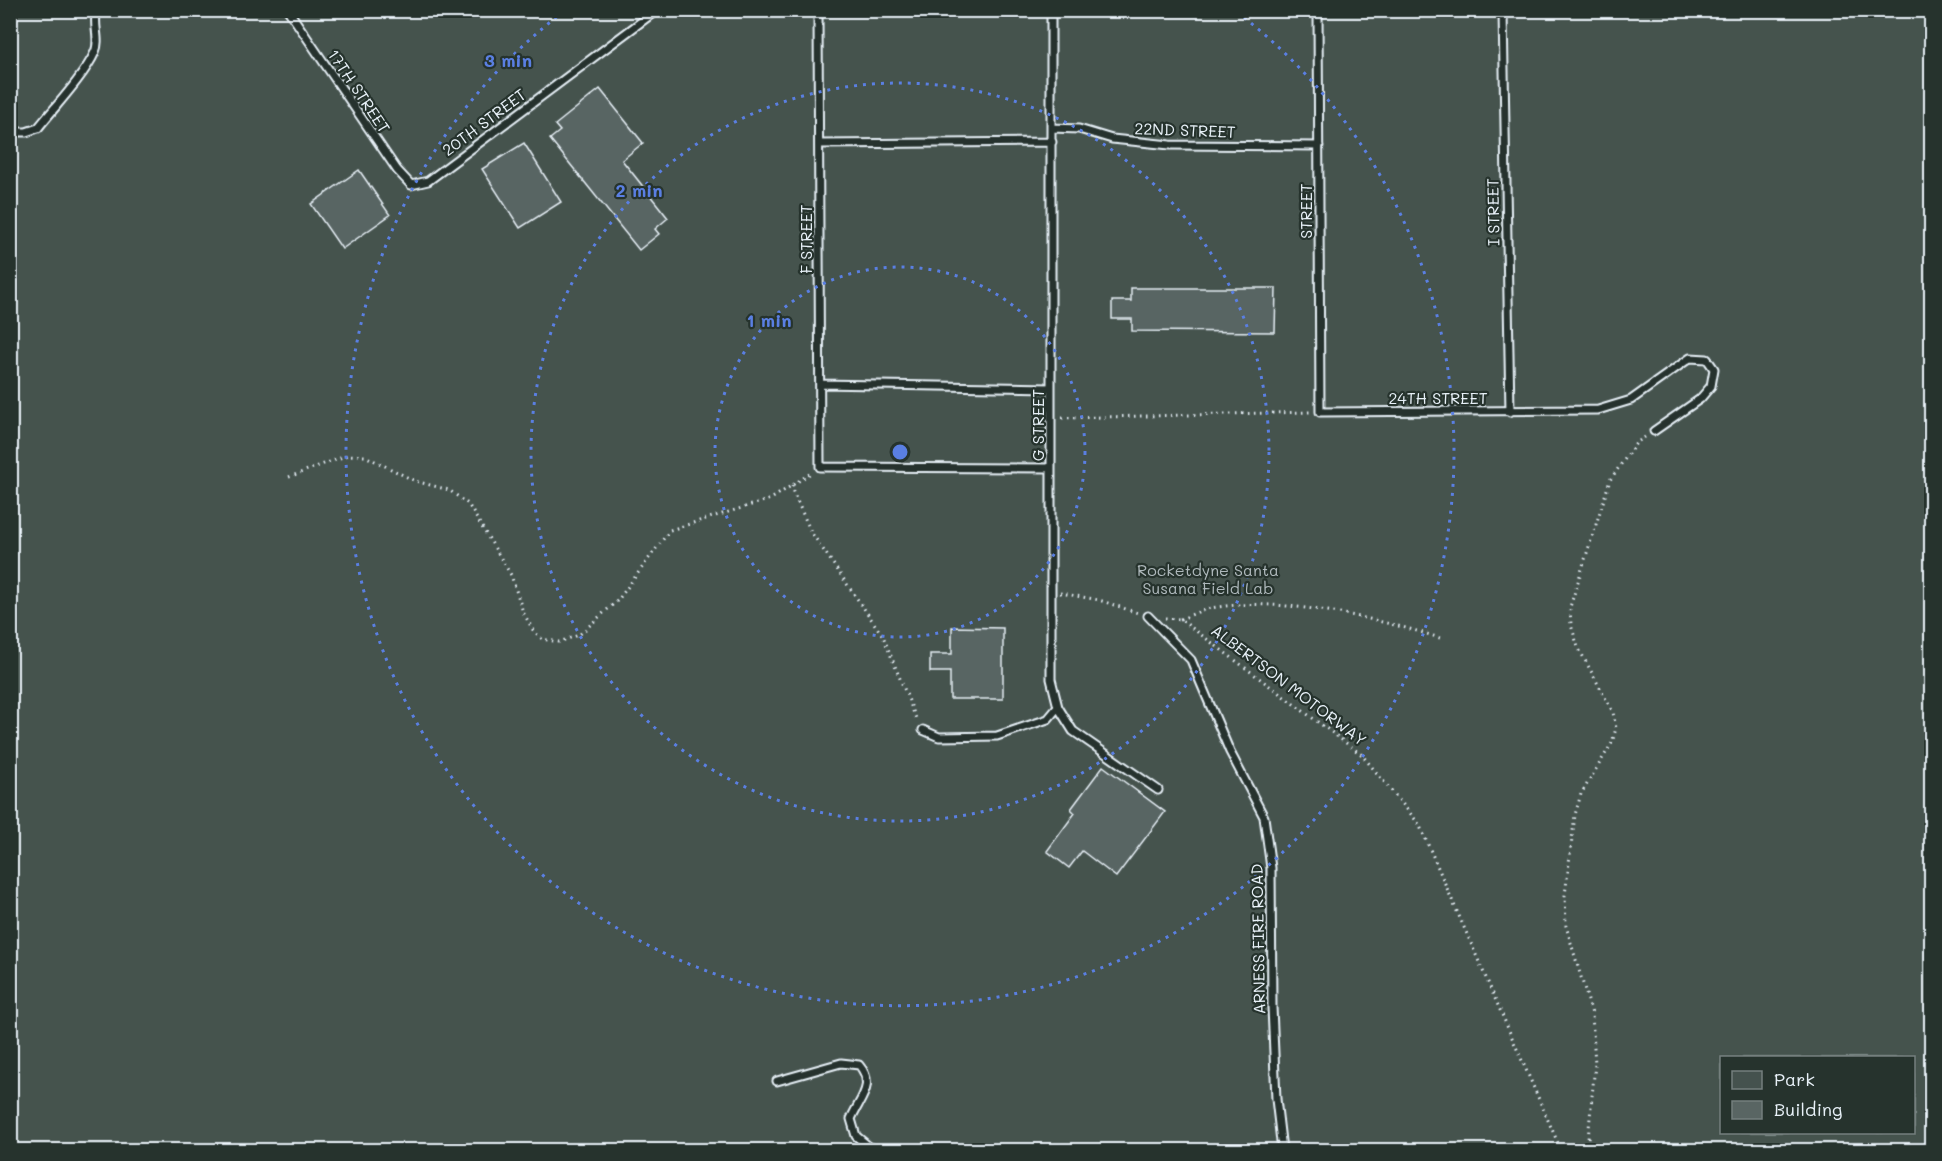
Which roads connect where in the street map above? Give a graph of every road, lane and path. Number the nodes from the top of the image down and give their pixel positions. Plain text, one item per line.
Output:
1 (97, 10) edge
2 (288, 10) edge
3 (657, 10) edge
4 (818, 10) edge
5 (1051, 10) edge
6 (1318, 10) edge
7 (1503, 13) dead end
8 (1052, 128) junction
9 (10, 132) edge
10 (1052, 142) junction
11 (820, 144) junction
12 (1319, 146) junction
13 (411, 185) joint
14 (820, 384) junction
15 (1051, 388) junction
16 (1320, 412) junction
17 (1510, 412) junction
18 (1051, 418) junction
19 (1654, 431) joint
20 (820, 467) junction
21 (1051, 468) junction
22 (289, 477) dead end
23 (792, 485) junction
24 (1052, 592) junction
25 (1148, 616) junction
26 (1180, 619) junction
27 (1443, 639) dead end
28 (1058, 707) junction
29 (923, 730) joint
30 (1158, 790) dead end
31 (777, 1081) dead end
32 (873, 1150) edge
33 (1282, 1150) edge
34 (1561, 1150) edge
35 (1587, 1150) edge

1 - 9 lane
2 - 13 lane, 17TH STREET
3 - 13 lane, 20TH STREET
4 - 11 lane, F STREET
5 - 8 lane, G STREET
6 - 12 lane, STREET
7 - 17 lane, I STREET
8 - 10 lane, G STREET
8 - 12 lane, 22ND STREET
10 - 11 lane
10 - 15 lane, G STREET
11 - 14 lane, F STREET
12 - 16 lane, STREET
14 - 15 lane
14 - 20 lane, F STREET
15 - 18 lane, G STREET
16 - 17 lane, 24TH STREET
16 - 18 path
17 - 19 lane, 24TH STREET
18 - 21 lane, G STREET
19 - 35 path
20 - 21 lane
20 - 23 path
21 - 24 lane, G STREET
22 - 23 path
23 - 29 path
24 - 25 path
24 - 28 lane, G STREET
25 - 26 path
25 - 33 lane, ARNESS FIRE ROAD
26 - 27 path
26 - 34 path, ALBERTSON MOTORWAY
28 - 29 lane
28 - 30 lane, G STREET
31 - 32 lane

